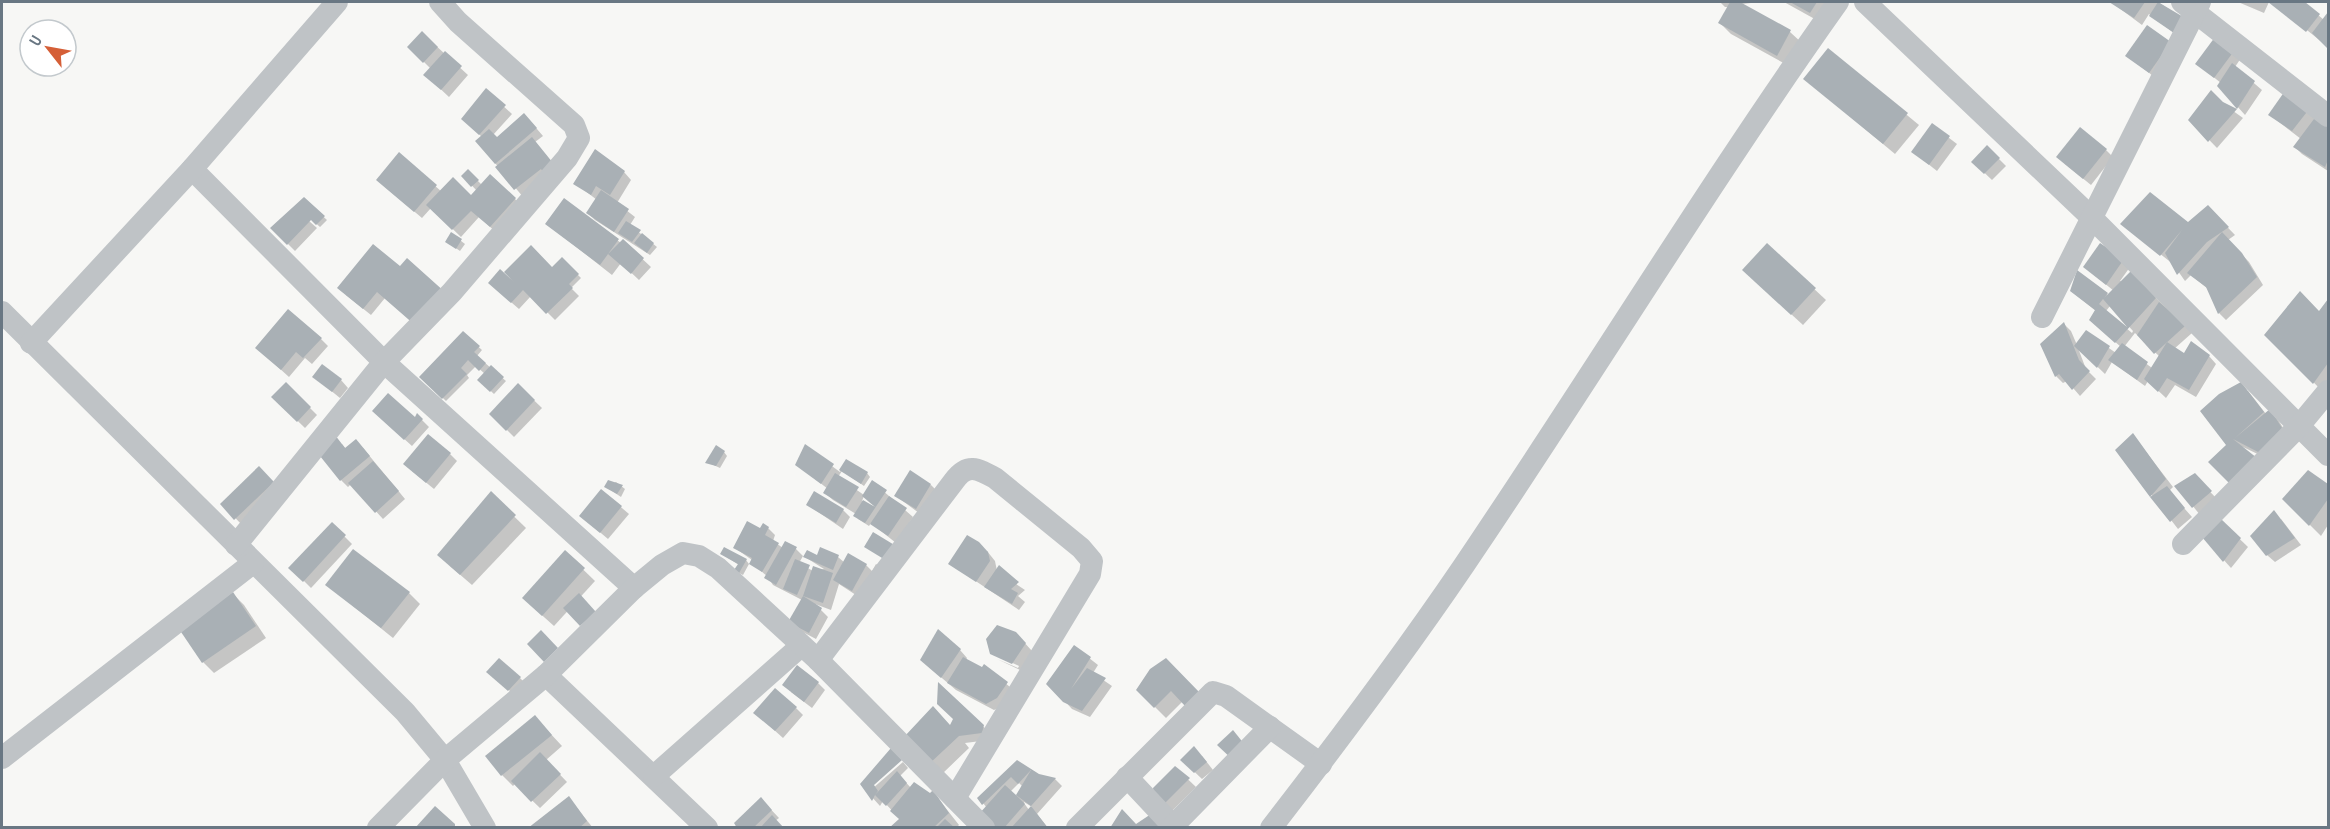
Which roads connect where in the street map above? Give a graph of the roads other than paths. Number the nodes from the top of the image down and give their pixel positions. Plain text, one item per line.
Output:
1 (337, 2) edge
2 (440, 2) edge
3 (1838, 2) edge
4 (1865, 2) edge
5 (2192, 5) edge
6 (2328, 116) edge
7 (192, 169) junction
8 (2091, 217) junction
9 (2, 312) edge
10 (2042, 317) dead end
11 (32, 343) junction
12 (384, 362) junction
13 (2328, 391) edge
14 (2299, 426) junction
15 (2328, 455) edge
16 (2183, 544) dead end
17 (236, 545) junction
18 (253, 563) junction
19 (634, 588) junction
20 (809, 653) junction
21 (546, 675) junction
22 (1270, 727) junction
23 (2, 758) edge
24 (446, 760) junction
25 (1321, 764) junction
26 (654, 776) junction
27 (1127, 777) junction
28 (955, 798) junction
29 (1172, 827) edge
30 (378, 828) edge
31 (485, 828) edge
32 (707, 828) edge
33 (984, 828) edge
34 (1077, 828) edge
35 (1271, 828) edge

1 - 7 street
2 - 12 street
3 - 25 street
4 - 8 street
5 - 6 street
5 - 8 street
7 - 11 street
7 - 12 street
8 - 10 street
8 - 14 street
9 - 11 street
11 - 17 street
12 - 17 street
12 - 19 street
13 - 14 street
14 - 15 street
14 - 16 street
17 - 18 street
18 - 23 street
18 - 24 street
19 - 20 street
19 - 21 street
20 - 26 street
20 - 28 street
20 - 28 street
21 - 24 street
21 - 26 street
22 - 25 street
22 - 27 street
22 - 29 street
24 - 30 street
24 - 31 street
25 - 35 street
26 - 32 street
27 - 29 street
27 - 34 street
28 - 33 street

